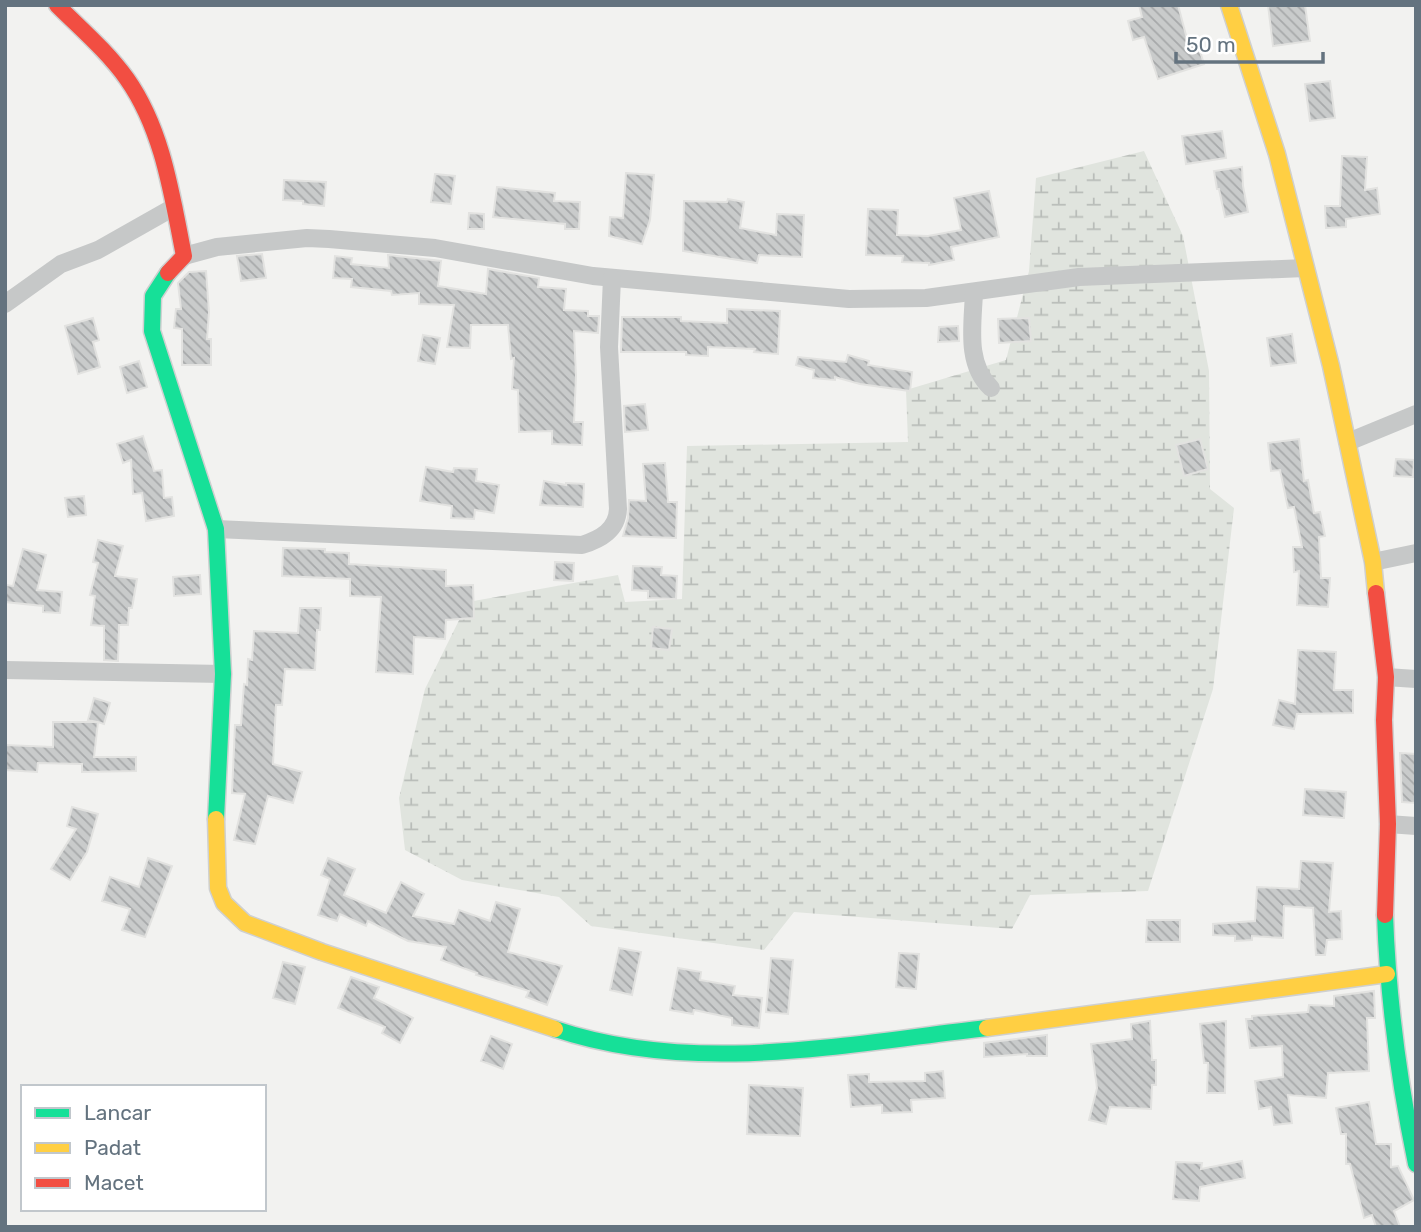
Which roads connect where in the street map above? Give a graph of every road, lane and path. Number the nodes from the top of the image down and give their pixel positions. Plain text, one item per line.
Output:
1 (57, 5) edge
2 (1229, 5) edge
3 (174, 207) junction
4 (184, 256) junction
5 (1305, 268) junction
6 (612, 278) junction
7 (974, 292) junction
8 (5, 304) edge
9 (990, 388) dead end
10 (1416, 414) edge
11 (1348, 442) junction
12 (216, 529) junction
13 (1416, 554) edge
14 (1373, 562) junction
15 (5, 670) edge
16 (223, 674) junction
17 (1386, 677) junction
18 (1416, 679) edge
19 (1388, 824) junction
20 (1416, 826) edge
21 (1387, 974) junction
22 (1416, 1164) edge

1 - 3 street
2 - 5 street
3 - 4 street
3 - 8 street
4 - 6 street
4 - 12 street
5 - 7 street
5 - 11 street
6 - 7 street
6 - 12 street
7 - 9 street
10 - 11 street
11 - 14 street
12 - 16 street
13 - 14 street
14 - 17 street
15 - 16 street
16 - 21 street
17 - 18 street
17 - 19 street
19 - 20 street
19 - 21 street
21 - 22 street

